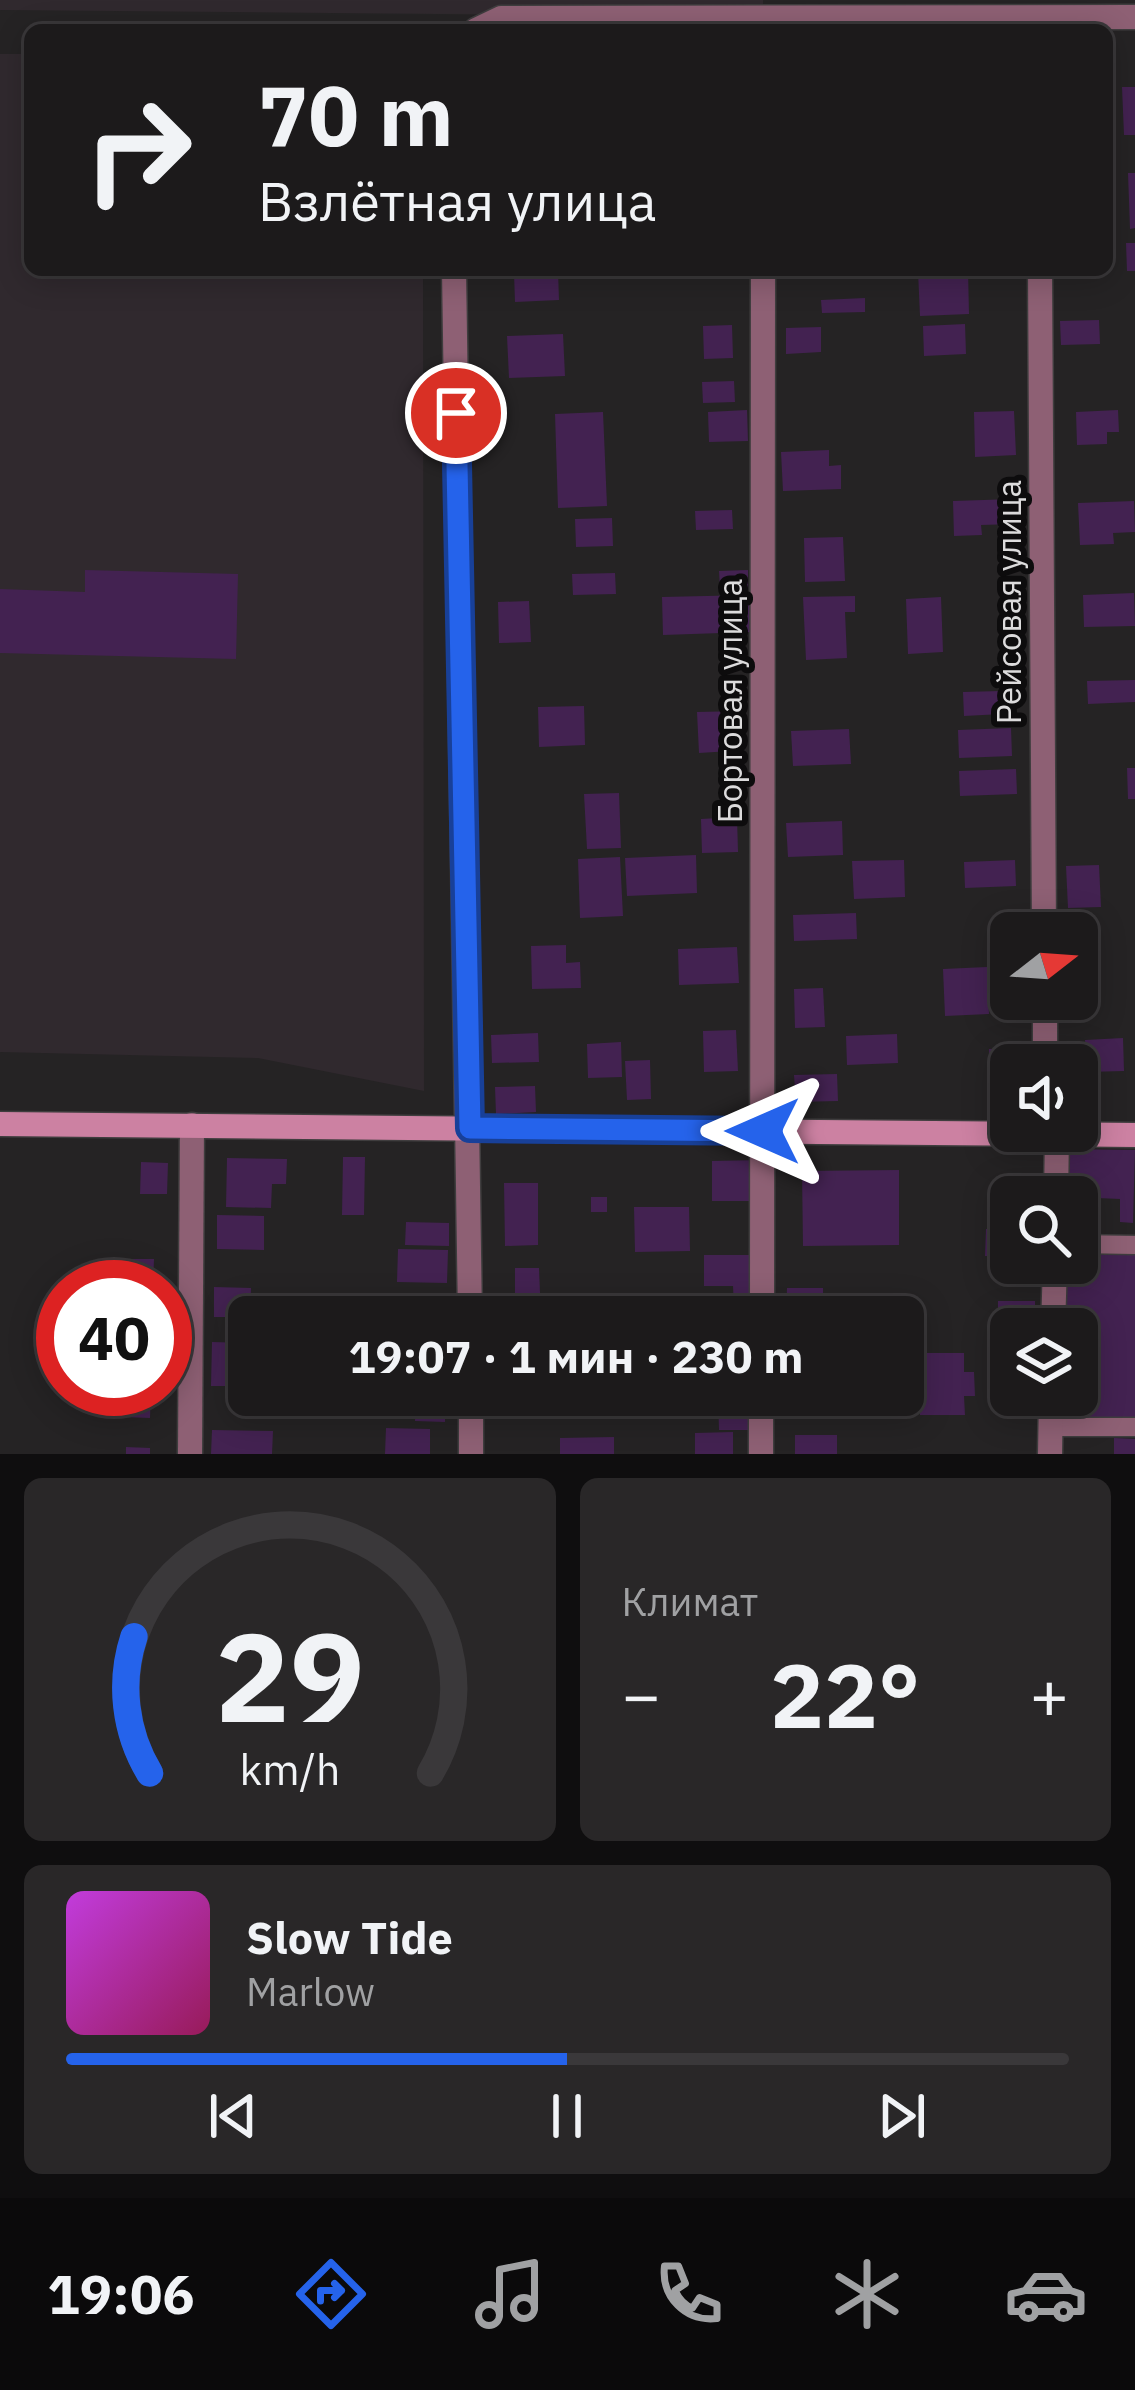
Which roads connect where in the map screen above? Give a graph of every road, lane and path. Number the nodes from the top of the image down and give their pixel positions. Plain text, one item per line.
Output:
1 (1135, 16) edge
2 (488, 24) edge
3 (763, 24) edge
4 (1039, 24) edge
5 (454, 276) edge
6 (763, 276) edge
7 (1040, 276) edge
8 (1044, 912) edge
9 (0, 1124) edge
10 (192, 1126) junction
11 (470, 1128) junction
12 (763, 1131) junction
13 (990, 1133) edge
14 (1098, 1134) edge
15 (1135, 1135) edge
16 (1098, 1244) edge
17 (1135, 1245) edge
18 (470, 1296) edge
19 (762, 1296) edge
20 (470, 1416) edge
21 (761, 1416) edge
22 (1051, 1416) edge
23 (1051, 1426) junction
24 (1135, 1427) edge
25 (190, 1454) edge
26 (471, 1454) edge
27 (760, 1454) edge
28 (1050, 1454) edge

1 - 4 street
2 - 3 street
3 - 4 street
5 - 11 street
6 - 12 street, Бортовая улица
7 - 8 street, Рейсовая улица
9 - 10 street
10 - 11 street
10 - 25 street
11 - 12 street
11 - 18 street
12 - 13 street
12 - 19 street, Бортовая улица
14 - 15 street
16 - 17 lane
20 - 26 street
21 - 27 street
22 - 23 street
23 - 24 lane
23 - 28 street

